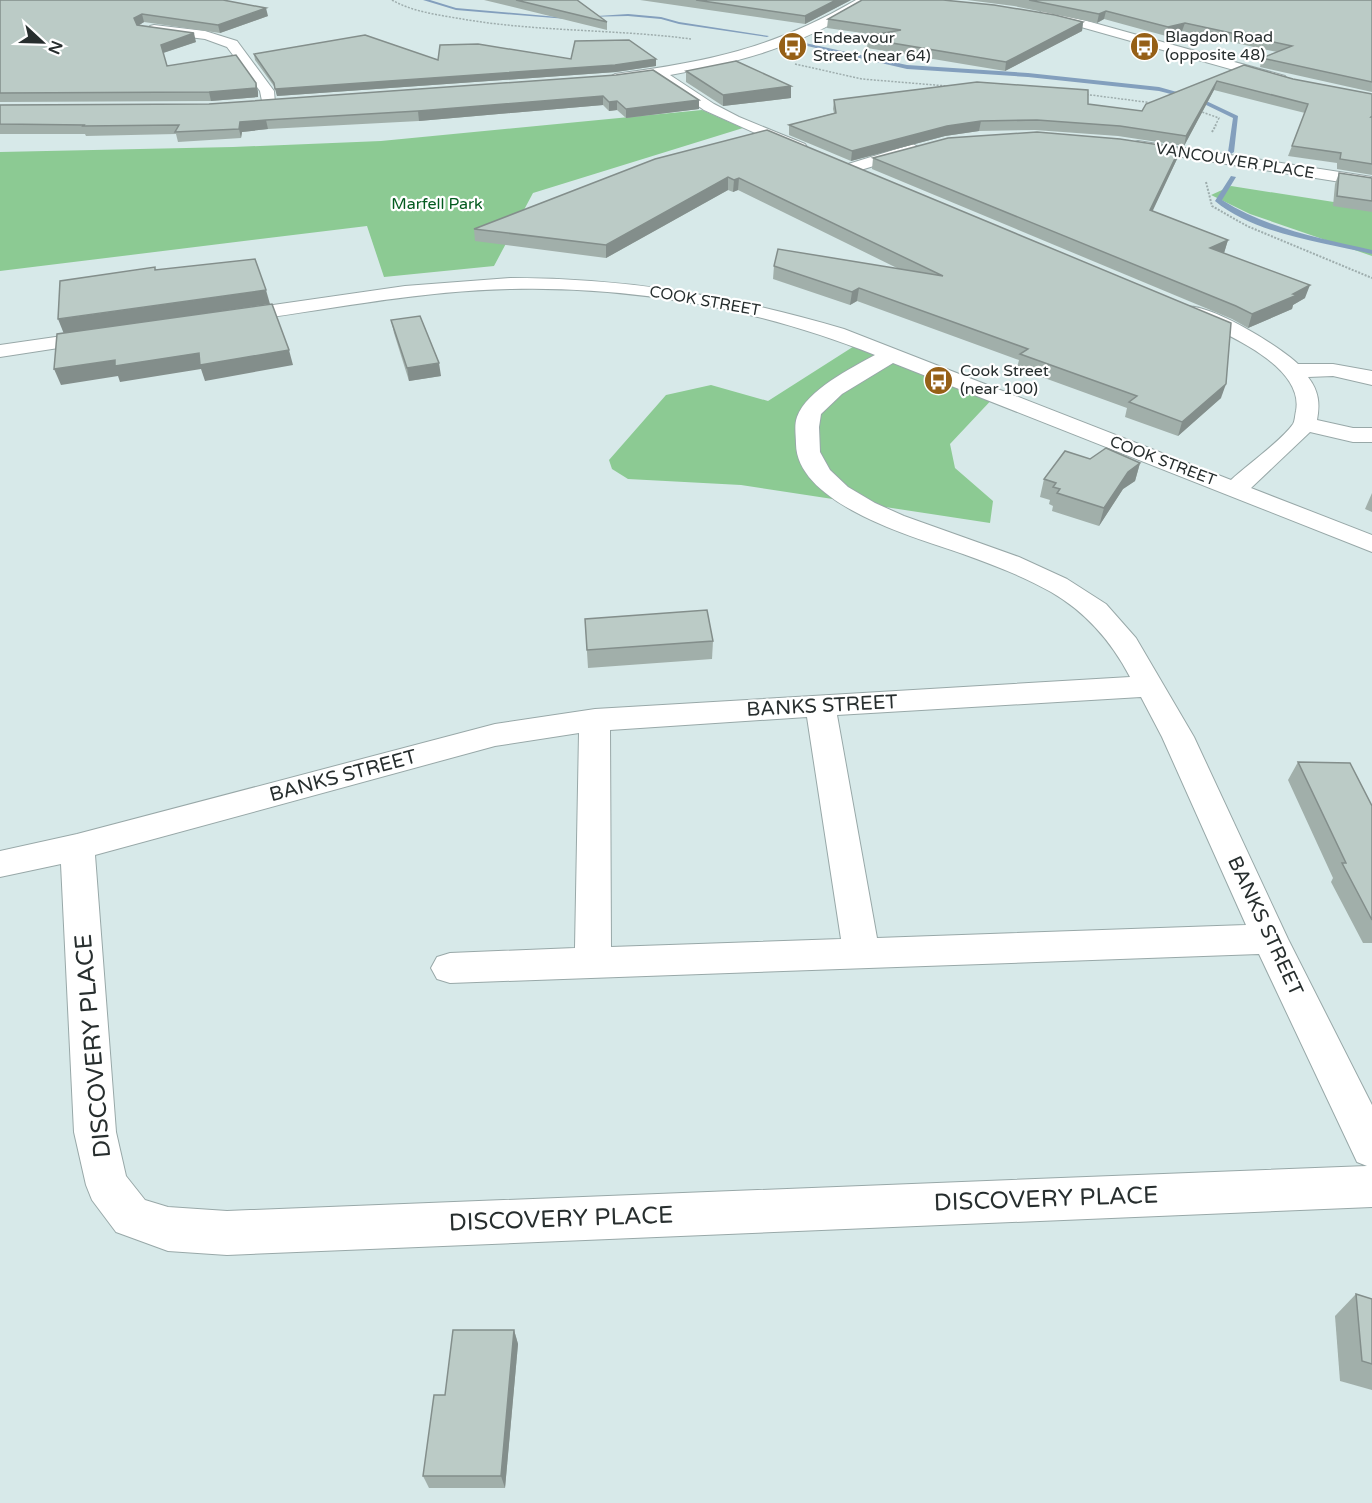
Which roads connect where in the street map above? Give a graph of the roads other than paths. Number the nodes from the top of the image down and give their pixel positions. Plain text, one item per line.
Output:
1 (865, 0) edge
2 (1024, 12) edge
3 (144, 28) edge
4 (658, 73) junction
5 (596, 80) edge
6 (1296, 83) edge
7 (268, 103) edge
8 (1124, 144) edge
9 (926, 146) edge
10 (819, 155) edge
11 (884, 182) edge
12 (1372, 182) edge
13 (1169, 302) edge
14 (210, 320) edge
15 (117, 334) edge
16 (0, 351) edge
17 (891, 355) junction
18 (1294, 371) junction
19 (1372, 378) edge
20 (1305, 424) junction
21 (1372, 435) edge
22 (1235, 489) junction
23 (1372, 544) edge
24 (1150, 686) junction
25 (820, 706) junction
26 (595, 720) junction
27 (77, 847) junction
28 (0, 864) edge
29 (1270, 939) junction
30 (861, 952) junction
31 (593, 962) junction
32 (450, 968) dead end
33 (1372, 1148) edge
34 (1372, 1186) edge

1 - 4 street
2 - 6 street
3 - 7 street
4 - 5 street
4 - 10 street
8 - 12 street, VANCOUVER PLACE
9 - 11 street
13 - 18 street
14 - 17 street, COOK STREET
15 - 16 street
17 - 22 street, COOK STREET
17 - 24 street
18 - 19 street
18 - 20 street
20 - 21 street
20 - 22 street
22 - 23 street, COOK STREET
24 - 25 street, BANKS STREET
24 - 29 street, BANKS STREET
25 - 26 street, BANKS STREET
25 - 30 street
26 - 27 street, BANKS STREET
26 - 31 street
27 - 28 street, BANKS STREET
27 - 34 street, DISCOVERY PLACE
29 - 30 street
29 - 33 street, BANKS STREET
30 - 31 street
31 - 32 street

